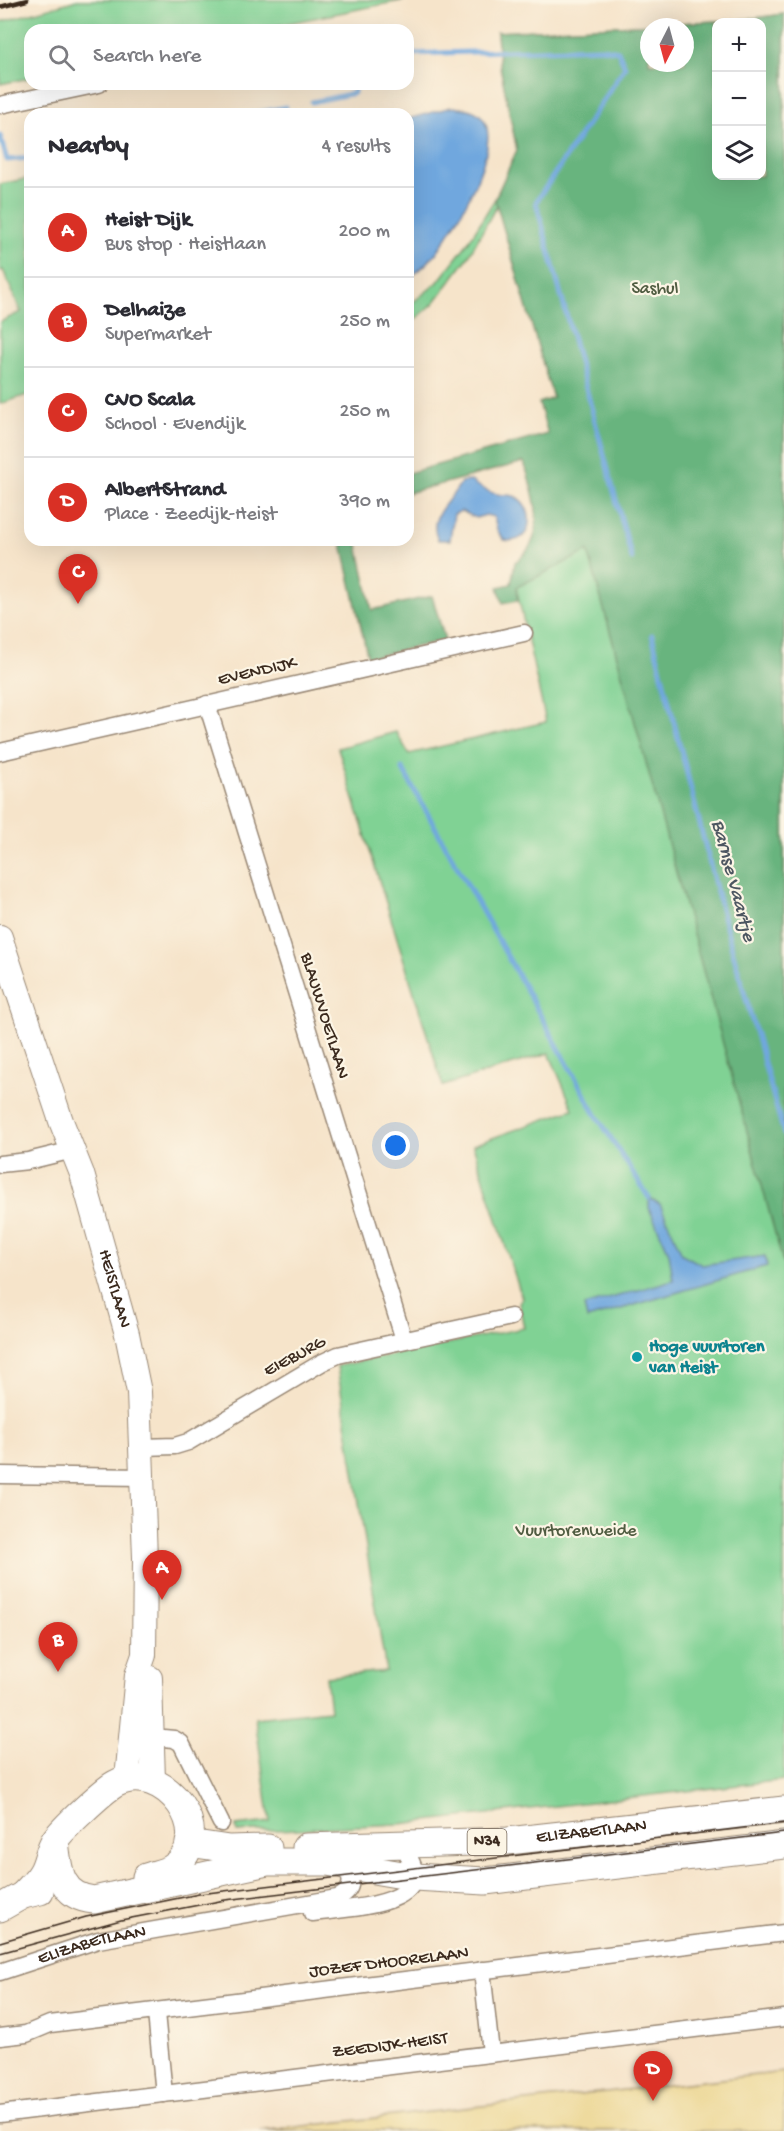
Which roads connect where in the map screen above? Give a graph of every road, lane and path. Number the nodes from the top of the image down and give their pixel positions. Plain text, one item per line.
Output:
1 (71, 90) edge
2 (0, 105) edge
3 (524, 633) dead end
4 (207, 704) junction
5 (0, 752) edge
6 (0, 937) edge
7 (73, 1150) junction
8 (0, 1164) edge
9 (511, 1317) dead end
10 (404, 1340) junction
11 (143, 1447) junction
12 (0, 1474) edge
13 (143, 1477) junction
14 (144, 1655) junction
15 (153, 1737) junction
16 (140, 1780) junction
17 (784, 1810) edge
18 (221, 1823) dead end
19 (55, 1840) junction
20 (189, 1843) junction
21 (399, 1844) junction
22 (784, 1845) edge
23 (344, 1866) junction
24 (414, 1877) junction
25 (64, 1886) junction
26 (23, 1894) junction
27 (126, 1894) junction
28 (0, 1908) edge
29 (186, 1925) junction
30 (784, 1933) edge
31 (482, 1970) junction
32 (0, 1972) edge
33 (156, 2013) junction
34 (784, 2018) edge
35 (0, 2037) edge
36 (491, 2053) junction
37 (164, 2094) junction
38 (0, 2114) edge

1 - 2 street
3 - 4 street, EVENDIJK
4 - 5 street, EVENDIJK
4 - 10 street, BLAUWVOETLAAN
6 - 7 main road, HEISTLAAN
7 - 8 street
7 - 11 main road, HEISTLAAN
9 - 10 street, EIEBURG
10 - 11 street, EIEBURG
11 - 13 main road, HEISTLAAN
12 - 13 street
13 - 14 main road, HEISTLAAN
14 - 15 main road, HEISTLAAN
14 - 16 main road, HEISTLAAN
15 - 16 main road, HEISTLAAN
15 - 18 street
16 - 19 main road
16 - 20 main road
17 - 21 main road, ELIZABETLAAN / N34
19 - 25 main road
19 - 26 main road
20 - 21 main road, ELIZABETLAAN / N34
20 - 27 main road, N34
21 - 24 street
22 - 24 main road, ELIZABETLAAN / N34
23 - 24 main road, ELIZABETLAAN / N34
23 - 27 main road, ELIZABETLAAN / N34
23 - 29 street, ELIZABETLAAN
24 - 29 street, ELIZABETLAAN
25 - 26 main road
25 - 27 main road, N34
26 - 28 main road
29 - 32 street, ELIZABETLAAN
30 - 31 street, JOZEF DHOORELAAN
31 - 33 street, JOZEF DHOORELAAN
31 - 36 street
33 - 35 street, JOZEF DHOORELAAN
33 - 37 street
34 - 36 street, ZEEDIJK-HEIST
36 - 37 street, ZEEDIJK-HEIST
37 - 38 street, ZEEDIJK-HEIST

